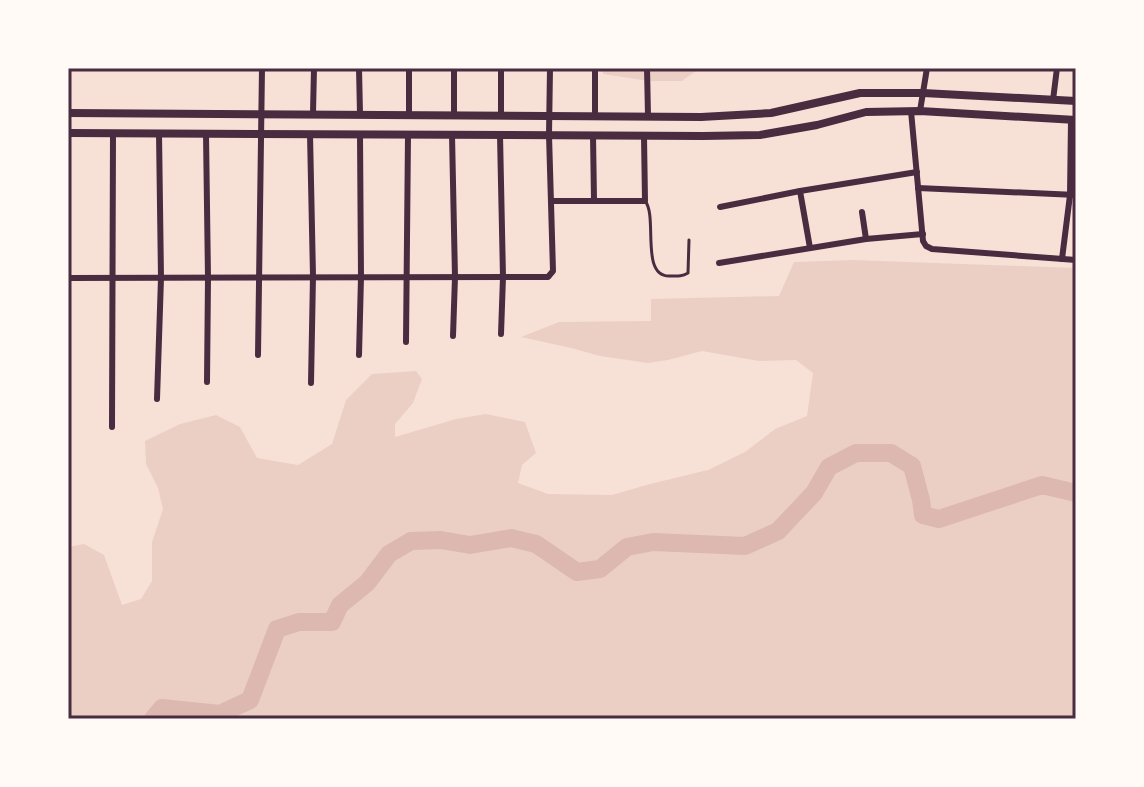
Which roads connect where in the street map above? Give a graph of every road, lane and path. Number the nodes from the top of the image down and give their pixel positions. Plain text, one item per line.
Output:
1 (262, 68) edge
2 (314, 68) edge
3 (359, 68) edge
4 (409, 68) edge
5 (454, 68) edge
6 (501, 68) edge
7 (550, 68) edge
8 (595, 68) edge
9 (647, 68) edge
10 (927, 68) edge
11 (1057, 68) edge
12 (923, 93) junction
13 (1053, 100) junction
14 (1076, 101) edge
15 (915, 111) junction
16 (68, 113) edge
17 (262, 113) junction
18 (313, 113) junction
19 (360, 114) junction
20 (409, 114) junction
21 (454, 115) junction
22 (501, 115) junction
23 (549, 116) junction
24 (595, 116) junction
25 (648, 116) junction
26 (1073, 120) edge
27 (68, 133) edge
28 (113, 133) junction
29 (159, 133) junction
30 (206, 134) junction
31 (261, 134) junction
32 (310, 134) junction
33 (360, 135) junction
34 (408, 135) junction
35 (452, 135) junction
36 (500, 135) junction
37 (549, 135) junction
38 (593, 135) junction
39 (644, 136) junction
40 (917, 172) junction
41 (918, 188) junction
42 (800, 191) junction
43 (1073, 195) edge
44 (594, 200) junction
45 (552, 201) junction
46 (645, 201) junction
47 (720, 207) dead end
48 (862, 212) dead end
49 (923, 234) junction
50 (866, 239) junction
51 (689, 240) dead end
52 (810, 248) junction
53 (1062, 259) junction
54 (1076, 260) edge
55 (719, 263) dead end
56 (313, 276) junction
57 (361, 277) junction
58 (455, 277) junction
59 (503, 277) junction
60 (68, 278) edge
61 (113, 278) junction
62 (161, 278) junction
63 (208, 278) junction
64 (261, 278) junction
65 (407, 278) junction
66 (501, 334) dead end
67 (453, 336) dead end
68 (406, 342) dead end
69 (258, 355) dead end
70 (359, 355) dead end
71 (207, 382) dead end
72 (311, 383) dead end
73 (157, 399) dead end
74 (112, 427) dead end

1 - 17 street
2 - 18 street
3 - 19 street
4 - 20 street
5 - 21 street
6 - 22 street
7 - 23 street
8 - 24 street
9 - 25 street
10 - 12 street
11 - 13 street
12 - 13 street
12 - 15 street
12 - 25 street
13 - 14 street
15 - 26 street
15 - 39 street
15 - 40 street
16 - 17 street
17 - 18 street
17 - 31 street
18 - 19 street
19 - 20 street
20 - 21 street
21 - 22 street
22 - 23 street
23 - 24 street
23 - 37 street
24 - 25 street
26 - 43 street
27 - 28 street
28 - 29 street
28 - 61 street
29 - 30 street
29 - 62 street
30 - 31 street
30 - 63 street
31 - 32 street
31 - 64 street
32 - 33 street
32 - 56 street
33 - 34 street
33 - 57 street
34 - 35 street
34 - 65 street
35 - 36 street
35 - 58 street
36 - 37 street
36 - 59 street
37 - 38 street
37 - 45 street
38 - 39 street
38 - 44 street
39 - 46 street
40 - 41 street
40 - 42 street
41 - 43 street
41 - 49 street
42 - 47 street
42 - 52 street
43 - 53 street
44 - 45 street
44 - 46 street
45 - 59 street
46 - 51 lane
48 - 50 street
49 - 50 street
49 - 53 street
50 - 52 street
52 - 55 street
53 - 54 street
56 - 57 street
56 - 64 street
56 - 72 street
57 - 65 street
57 - 70 street
58 - 59 street
58 - 65 street
58 - 67 street
59 - 66 street
60 - 61 street
61 - 62 street
61 - 74 street
62 - 63 street
62 - 73 street
63 - 64 street
63 - 71 street
64 - 69 street
65 - 68 street

